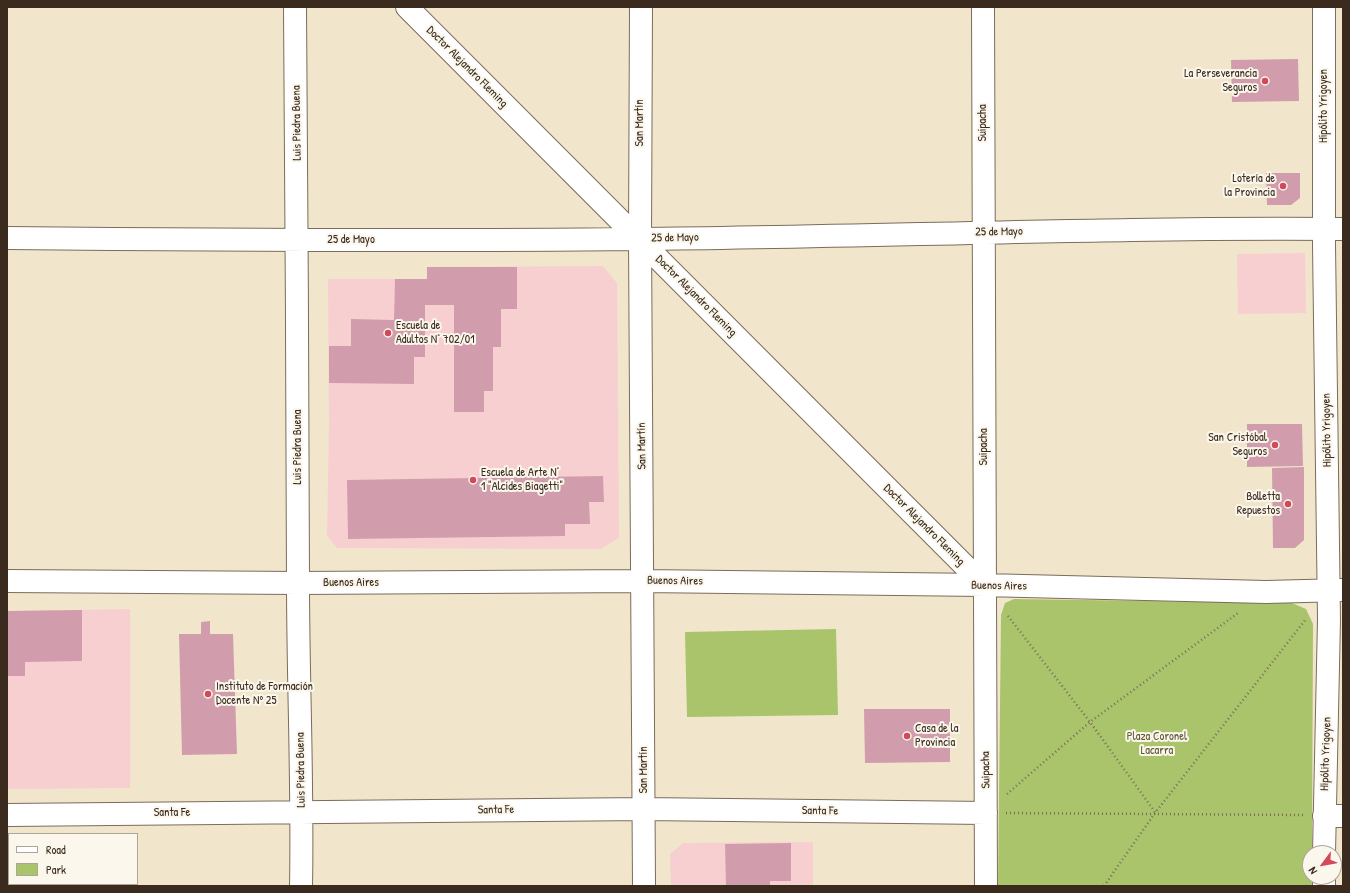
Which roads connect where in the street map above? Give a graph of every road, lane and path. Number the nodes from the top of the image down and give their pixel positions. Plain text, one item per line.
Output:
1 (295, 7) edge
2 (407, 7) edge
3 (641, 7) edge
4 (983, 7) edge
5 (1324, 7) edge
6 (1333, 229) edge
7 (983, 232) junction
8 (7, 238) edge
9 (640, 239) junction
10 (298, 241) junction
11 (7, 581) edge
12 (643, 581) junction
13 (298, 583) junction
14 (984, 585) junction
15 (1336, 590) edge
16 (1266, 592) junction
17 (1090, 722) junction
18 (644, 809) junction
19 (302, 812) junction
20 (986, 813) junction
21 (1155, 813) junction
22 (7, 815) edge
23 (1333, 816) edge
24 (1326, 845) edge
25 (301, 886) edge
26 (644, 886) edge
27 (986, 886) edge
28 (1104, 886) edge

1 - 10 street, Luis Piedra Buena
2 - 9 street, Doctor Alejandro Fleming
3 - 9 street, San Martín
4 - 7 street, Suipacha
5 - 6 street, Hipólito Yrigoyen
6 - 7 street, 25 de Mayo
6 - 15 street, Hipólito Yrigoyen
7 - 9 street, 25 de Mayo
7 - 14 street, Suipacha
8 - 10 street, 25 de Mayo
9 - 10 street, 25 de Mayo
9 - 12 street, San Martín
9 - 14 street, Doctor Alejandro Fleming
10 - 13 street, Luis Piedra Buena
11 - 13 street, Buenos Aires
12 - 13 street, Buenos Aires
12 - 14 street, Buenos Aires
12 - 18 street, San Martín
13 - 19 street, Luis Piedra Buena
14 - 16 street, Buenos Aires
14 - 17 path
14 - 20 street, Suipacha
15 - 16 street, Buenos Aires
15 - 21 path
15 - 23 street, Hipólito Yrigoyen
16 - 17 path
17 - 20 path
17 - 21 path
18 - 19 street, Santa Fe
18 - 20 street, Santa Fe
18 - 26 street, San Martín
19 - 22 street, Santa Fe
19 - 25 street, Luis Piedra Buena
20 - 21 path
20 - 27 street, Suipacha
21 - 23 path
21 - 28 path
23 - 24 street, Hipólito Yrigoyen

